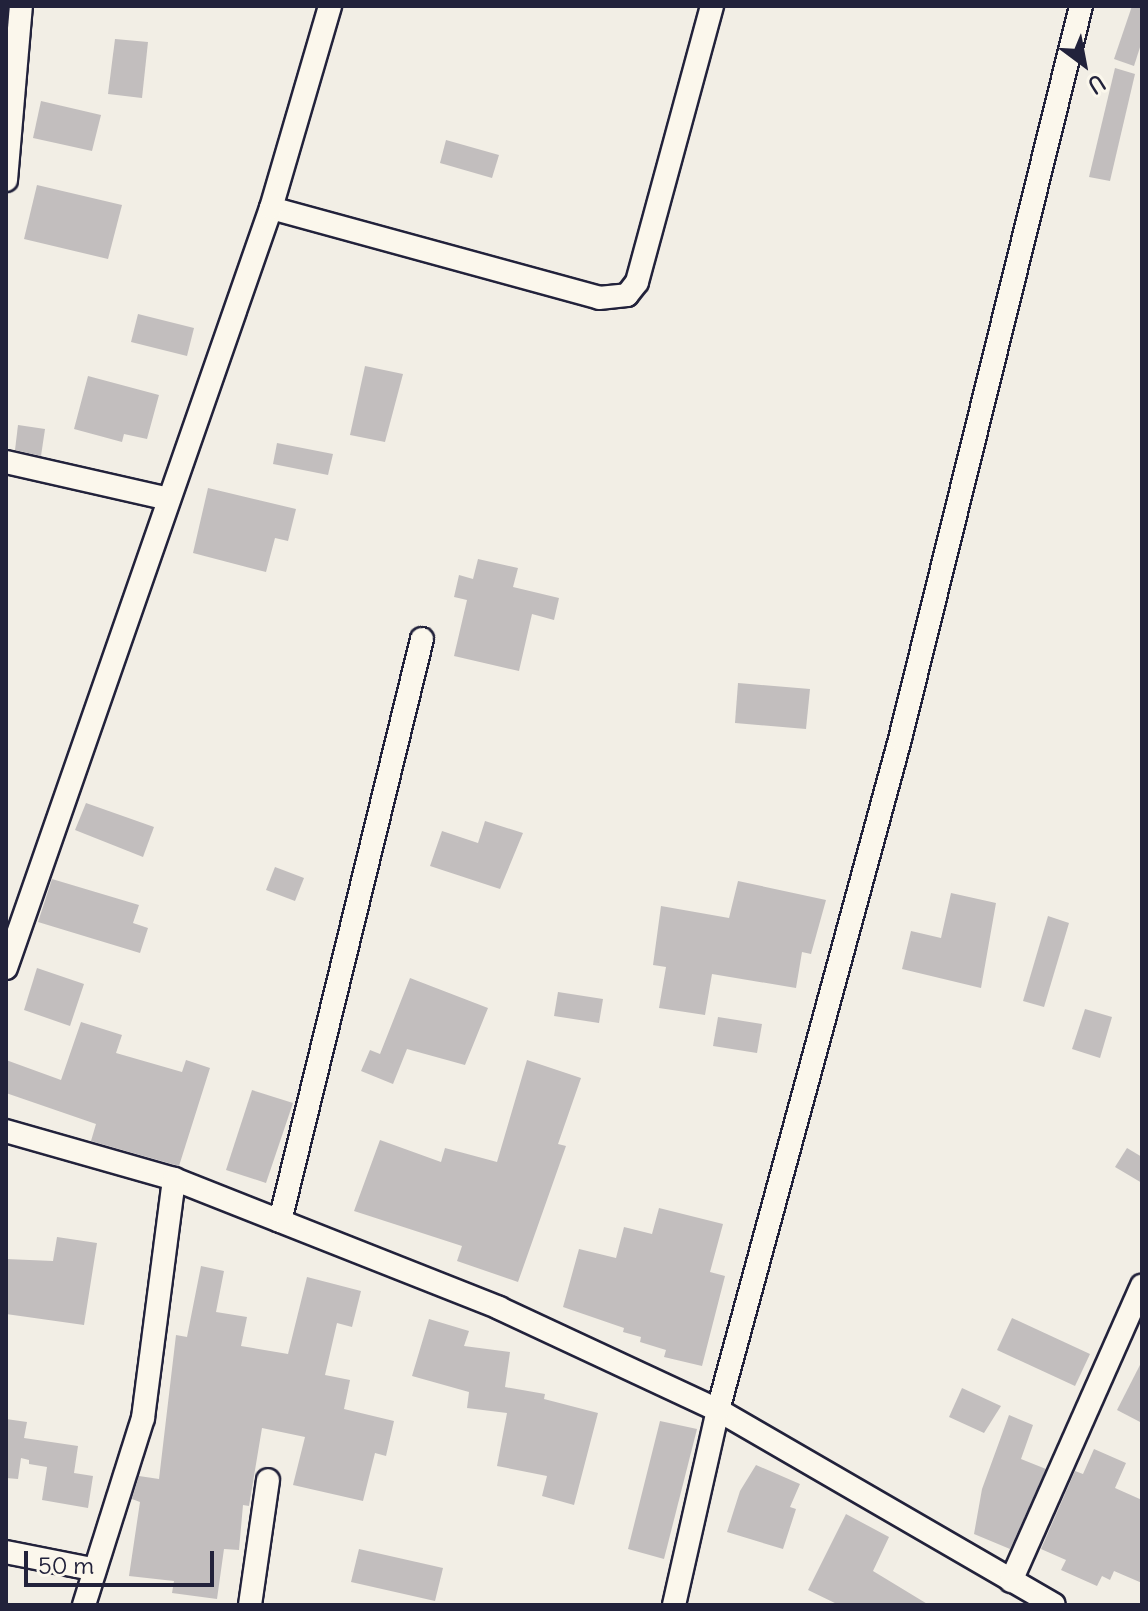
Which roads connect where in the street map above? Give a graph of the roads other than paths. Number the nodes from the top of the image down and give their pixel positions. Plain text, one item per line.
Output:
1 (21, 6) edge
2 (330, 6) edge
3 (712, 6) edge
4 (1081, 6) edge
5 (6, 180) edge
6 (271, 208) junction
7 (6, 462) edge
8 (169, 499) junction
9 (422, 639) dead end
10 (6, 968) edge
11 (6, 1131) edge
12 (174, 1179) junction
13 (280, 1221) junction
14 (1142, 1286) edge
15 (718, 1410) junction
16 (268, 1480) dead end
17 (6, 1552) edge
18 (92, 1569) junction
19 (1011, 1581) junction
20 (84, 1605) edge
21 (250, 1605) edge
22 (674, 1605) edge
23 (1054, 1605) edge

1 - 5 street
2 - 6 street
3 - 6 street
4 - 15 street
6 - 8 street
7 - 8 street
8 - 10 street
9 - 13 street
11 - 12 street
12 - 13 street
12 - 18 street
13 - 15 street
14 - 19 street
15 - 19 street
15 - 22 street
16 - 21 street
17 - 18 street
18 - 20 street
19 - 23 street

